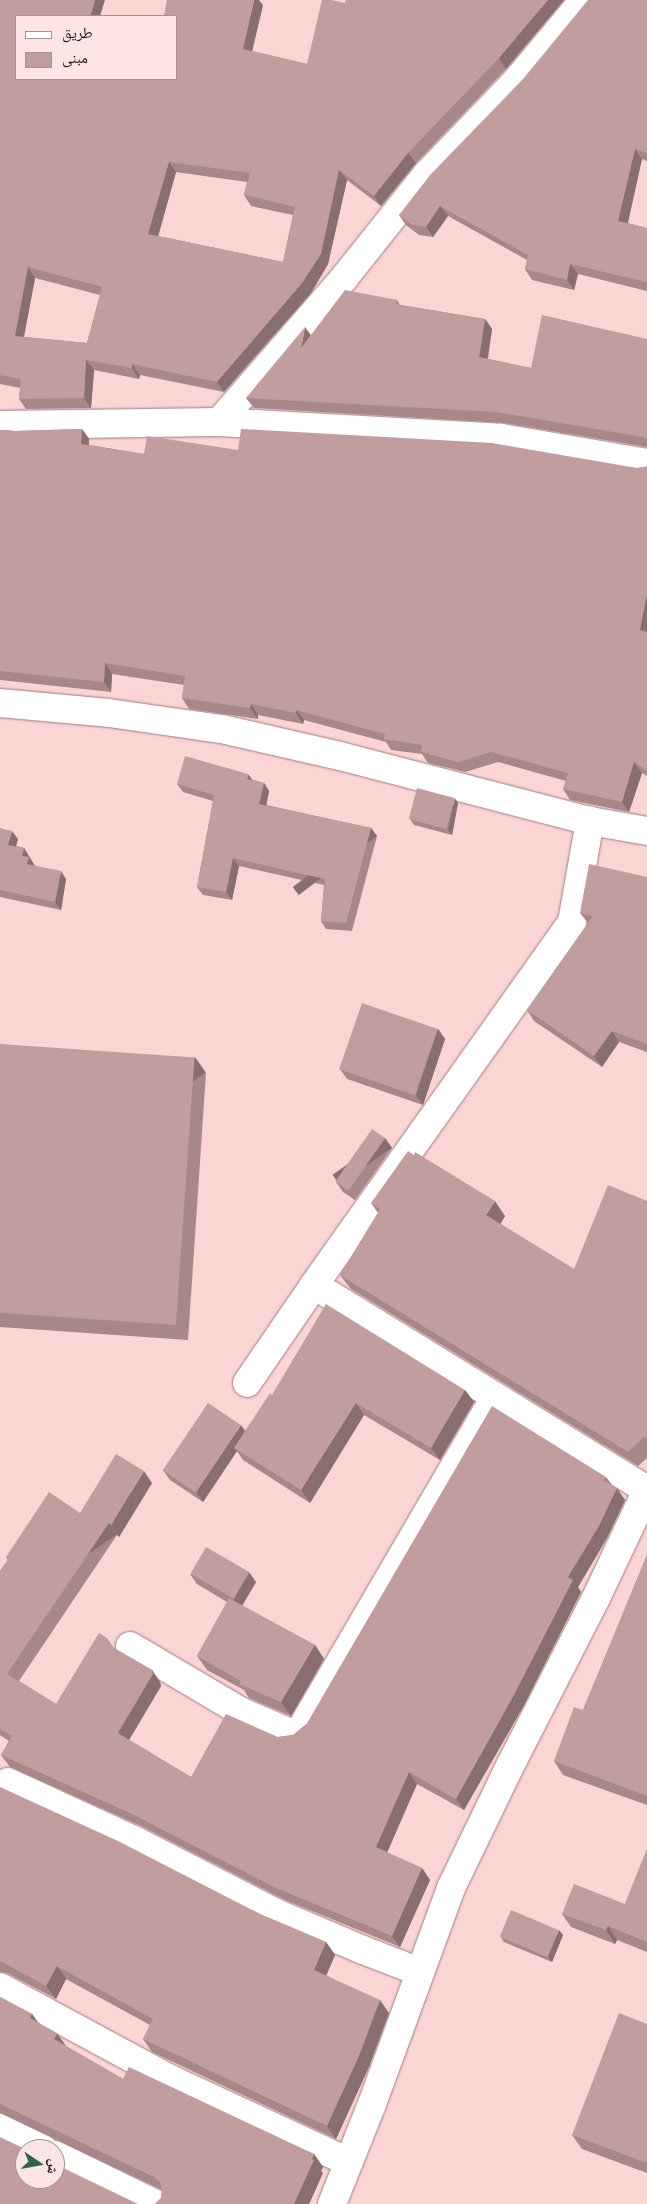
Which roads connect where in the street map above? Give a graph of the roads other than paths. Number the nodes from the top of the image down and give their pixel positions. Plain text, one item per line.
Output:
1 (584, 0) edge
2 (219, 422) junction
3 (0, 425) edge
4 (647, 463) edge
5 (0, 703) edge
6 (590, 821) junction
7 (647, 831) edge
8 (314, 1285) junction
9 (247, 1383) dead end
10 (495, 1397) junction
11 (647, 1490) edge
12 (130, 1646) dead end
13 (8, 1782) dead end
14 (420, 1972) junction
15 (0, 1987) edge
16 (0, 2128) edge
17 (23, 2139) edge
18 (65, 2160) edge
19 (349, 2162) junction
20 (156, 2204) edge
21 (332, 2204) edge

1 - 2 street
2 - 3 street
2 - 4 street
5 - 6 street
6 - 7 street
6 - 8 street
8 - 9 street
8 - 10 street
10 - 11 street
10 - 12 street
11 - 14 street
13 - 14 street
14 - 19 street
15 - 19 street
16 - 17 street
18 - 20 street
19 - 21 street

